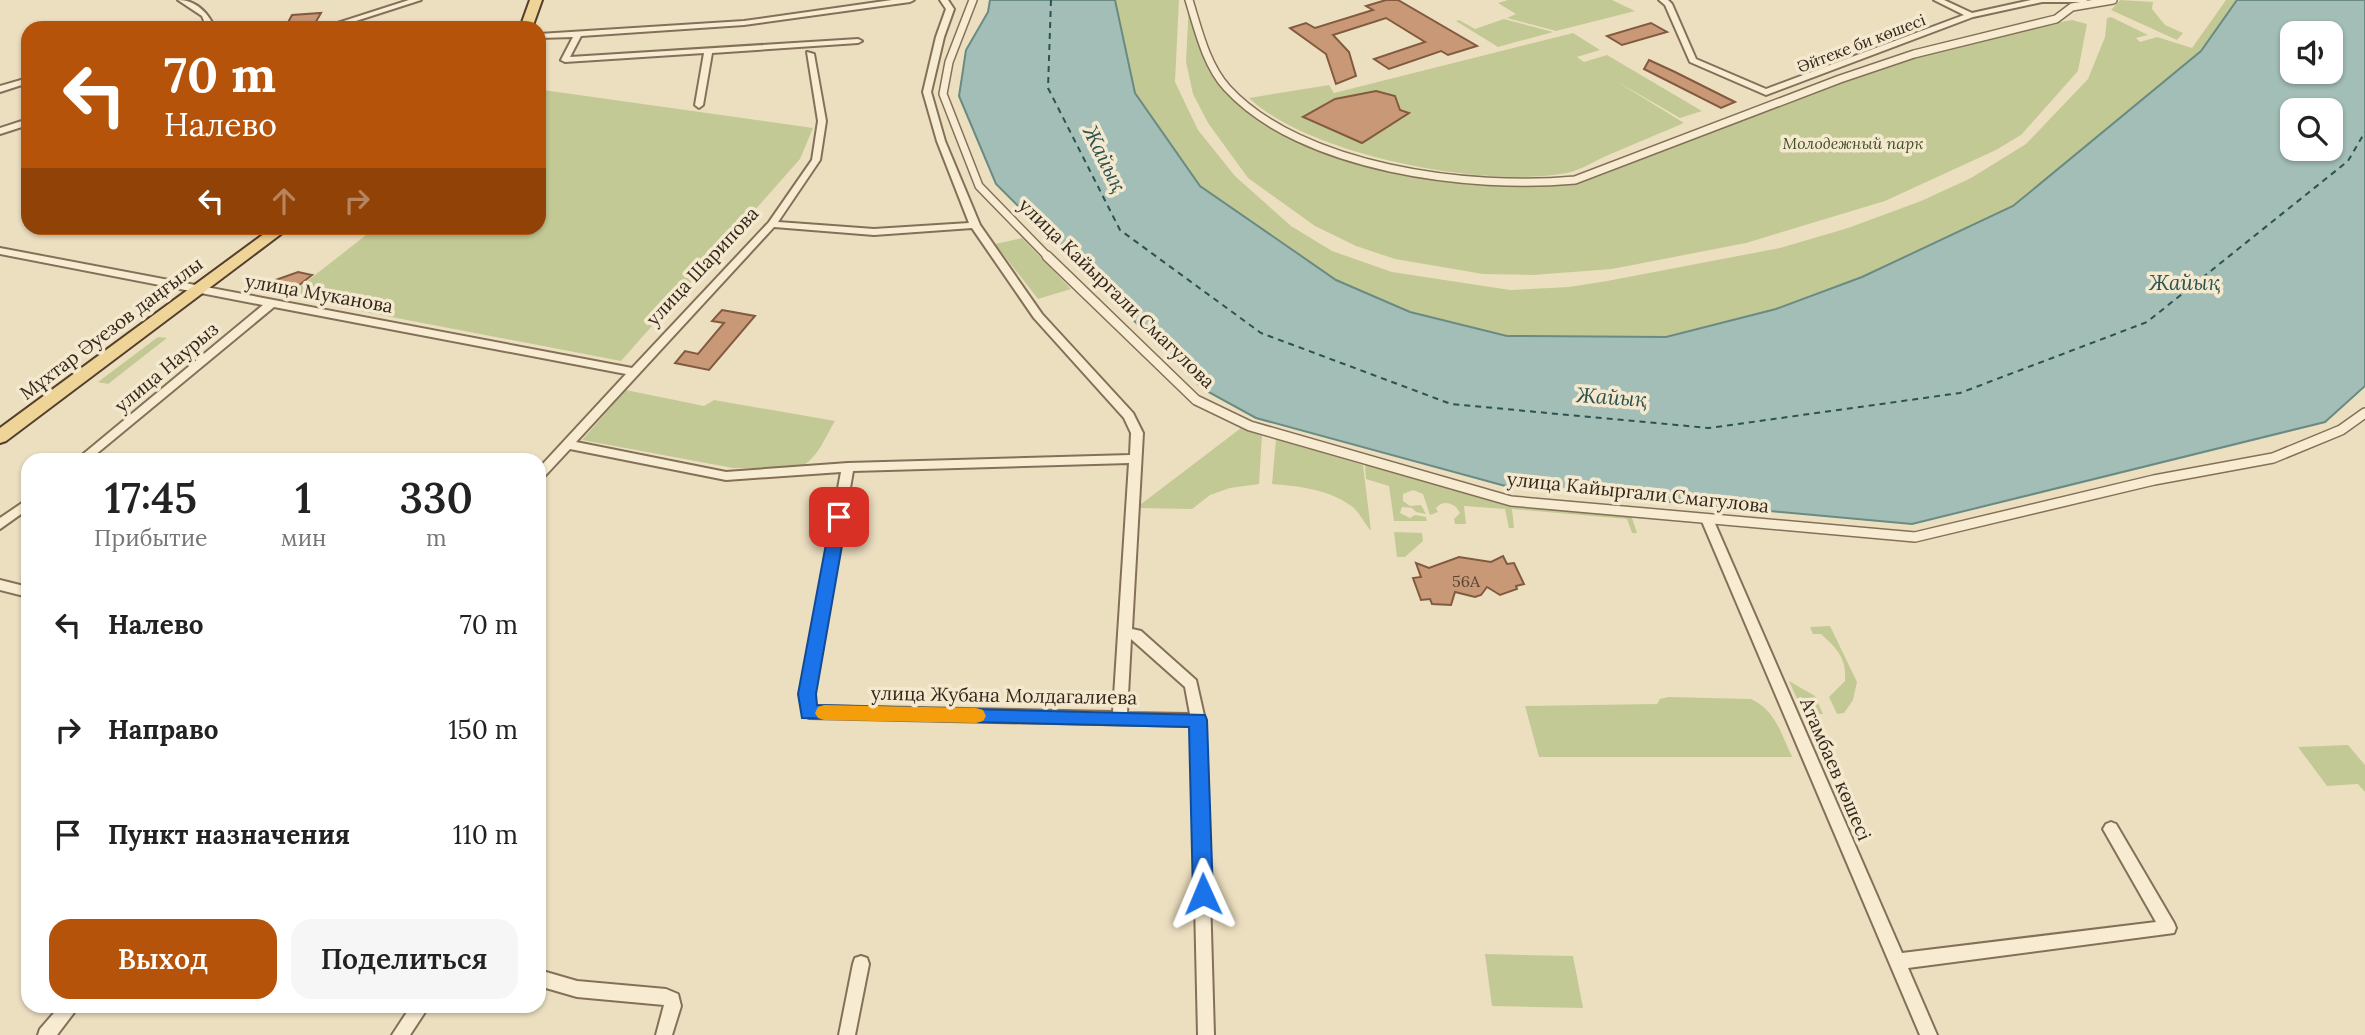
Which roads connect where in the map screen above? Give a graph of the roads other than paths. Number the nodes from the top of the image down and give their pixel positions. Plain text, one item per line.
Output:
1 (182, 0) edge
2 (417, 0) edge
3 (536, 0) edge
4 (910, 0) edge
5 (944, 0) edge
6 (973, 0) edge
7 (1189, 0) edge
8 (1662, 0) edge
9 (1938, 0) edge
10 (2084, 0) edge
11 (2113, 0) edge
12 (1971, 15) junction
13 (206, 21) edge
14 (349, 21) edge
15 (528, 21) edge
16 (578, 34) junction
17 (546, 36) edge
18 (858, 41) dead end
19 (708, 52) junction
20 (810, 54) dead end
21 (21, 82) edge
22 (0, 89) edge
23 (1772, 92) joint
24 (699, 105) dead end
25 (21, 124) edge
26 (0, 131) edge
27 (772, 224) junction
28 (975, 225) junction
29 (272, 235) edge
30 (0, 251) edge
31 (199, 289) junction
32 (273, 302) junction
33 (632, 372) junction
34 (2365, 413) edge
35 (4, 430) edge
36 (566, 444) junction
37 (90, 453) edge
38 (1135, 459) junction
39 (546, 467) edge
40 (848, 467) junction
41 (21, 508) edge
42 (1707, 519) junction
43 (0, 526) edge
44 (0, 585) edge
45 (21, 590) edge
46 (1126, 633) junction
47 (1119, 719) junction
48 (1198, 720) junction
49 (2111, 829) dead end
50 (1898, 961) junction
51 (861, 964) dead end
52 (546, 980) edge
53 (65, 1013) edge
54 (416, 1013) edge
55 (46, 1035) edge
56 (400, 1035) edge
57 (664, 1035) edge
58 (847, 1035) edge
59 (1206, 1035) edge
60 (1929, 1035) edge

1 - 13 street
2 - 14 street
3 - 15 main road
4 - 16 street
5 - 28 street
6 - 42 street, улица Кайыргали Смагулова
7 - 11 street
8 - 23 street
9 - 12 street
10 - 12 street, Әйтеке би көшесі
12 - 23 street, Әйтеке би көшесі
16 - 17 street
16 - 19 street
18 - 19 street
19 - 24 street
20 - 27 street, улица Шарипова
21 - 22 street
25 - 26 street
27 - 28 street
27 - 33 street, улица Шарипова
28 - 38 street
29 - 31 main road, Мұхтар Әуезов даңғылы
30 - 31 street, улица Муканова
31 - 32 street, улица Муканова
31 - 35 main road, Мұхтар Әуезов даңғылы
32 - 33 street, улица Муканова
32 - 37 street, улица Наурыз
33 - 36 street, улица Шарипова
34 - 42 street, улица Кайыргали Смагулова
36 - 39 street, улица Шарипова
36 - 40 street
38 - 40 street
38 - 46 street
40 - 47 street, улица Жубана Молдагалиева
41 - 43 street
42 - 50 street, Атамбаев көшесі
44 - 45 street
46 - 47 street
46 - 48 street
47 - 48 street, улица Жубана Молдагалиева
48 - 59 street
49 - 50 street
50 - 60 street, Атамбаев көшесі
51 - 58 street
52 - 57 street
53 - 55 street
54 - 56 street

